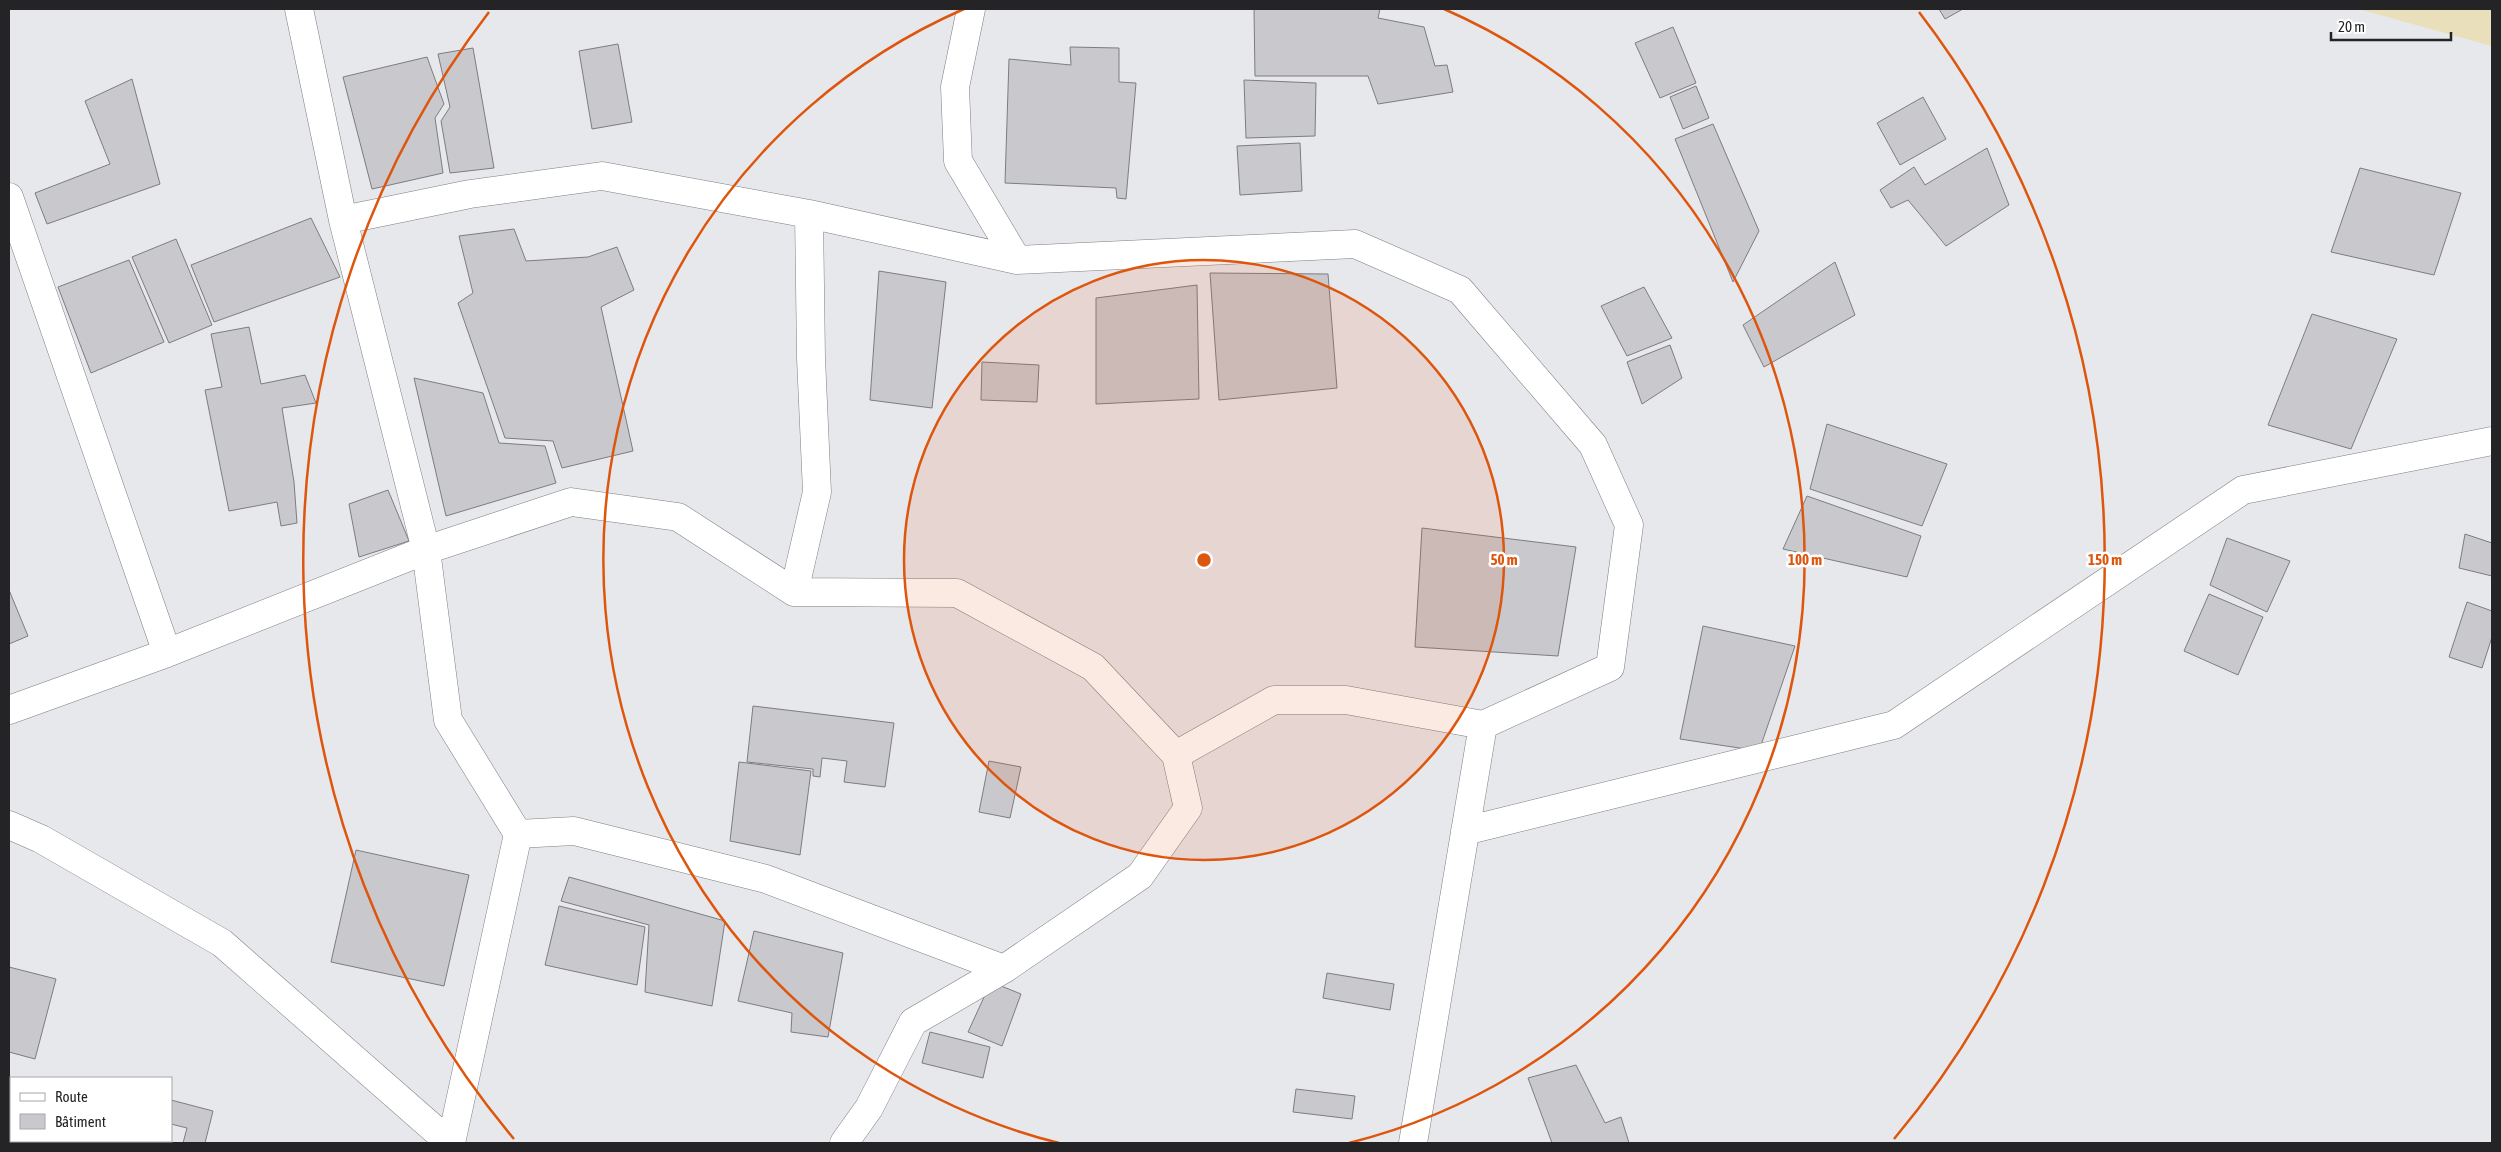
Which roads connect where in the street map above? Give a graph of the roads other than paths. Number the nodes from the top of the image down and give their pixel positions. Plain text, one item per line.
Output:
1 (299, 9) edge
2 (972, 9) edge
3 (11, 206) edge
4 (809, 214) junction
5 (343, 220) junction
6 (1017, 260) junction
7 (2492, 441) edge
8 (426, 550) junction
9 (794, 592) junction
10 (166, 652) junction
11 (9, 710) edge
12 (1483, 725) junction
13 (1176, 755) junction
14 (9, 825) edge
15 (1465, 831) junction
16 (518, 834) junction
17 (1004, 969) junction
18 (450, 1143) edge
19 (844, 1143) edge
20 (1413, 1143) edge

1 - 5 street
2 - 6 street
3 - 10 street
4 - 5 street
4 - 6 street
4 - 9 street
5 - 8 street
6 - 12 street
7 - 15 street
8 - 9 street
8 - 10 street
8 - 16 street
9 - 13 street
10 - 11 street
12 - 13 street
12 - 15 street
13 - 17 street
14 - 18 street
15 - 20 street
16 - 17 street
16 - 18 street
17 - 19 street

